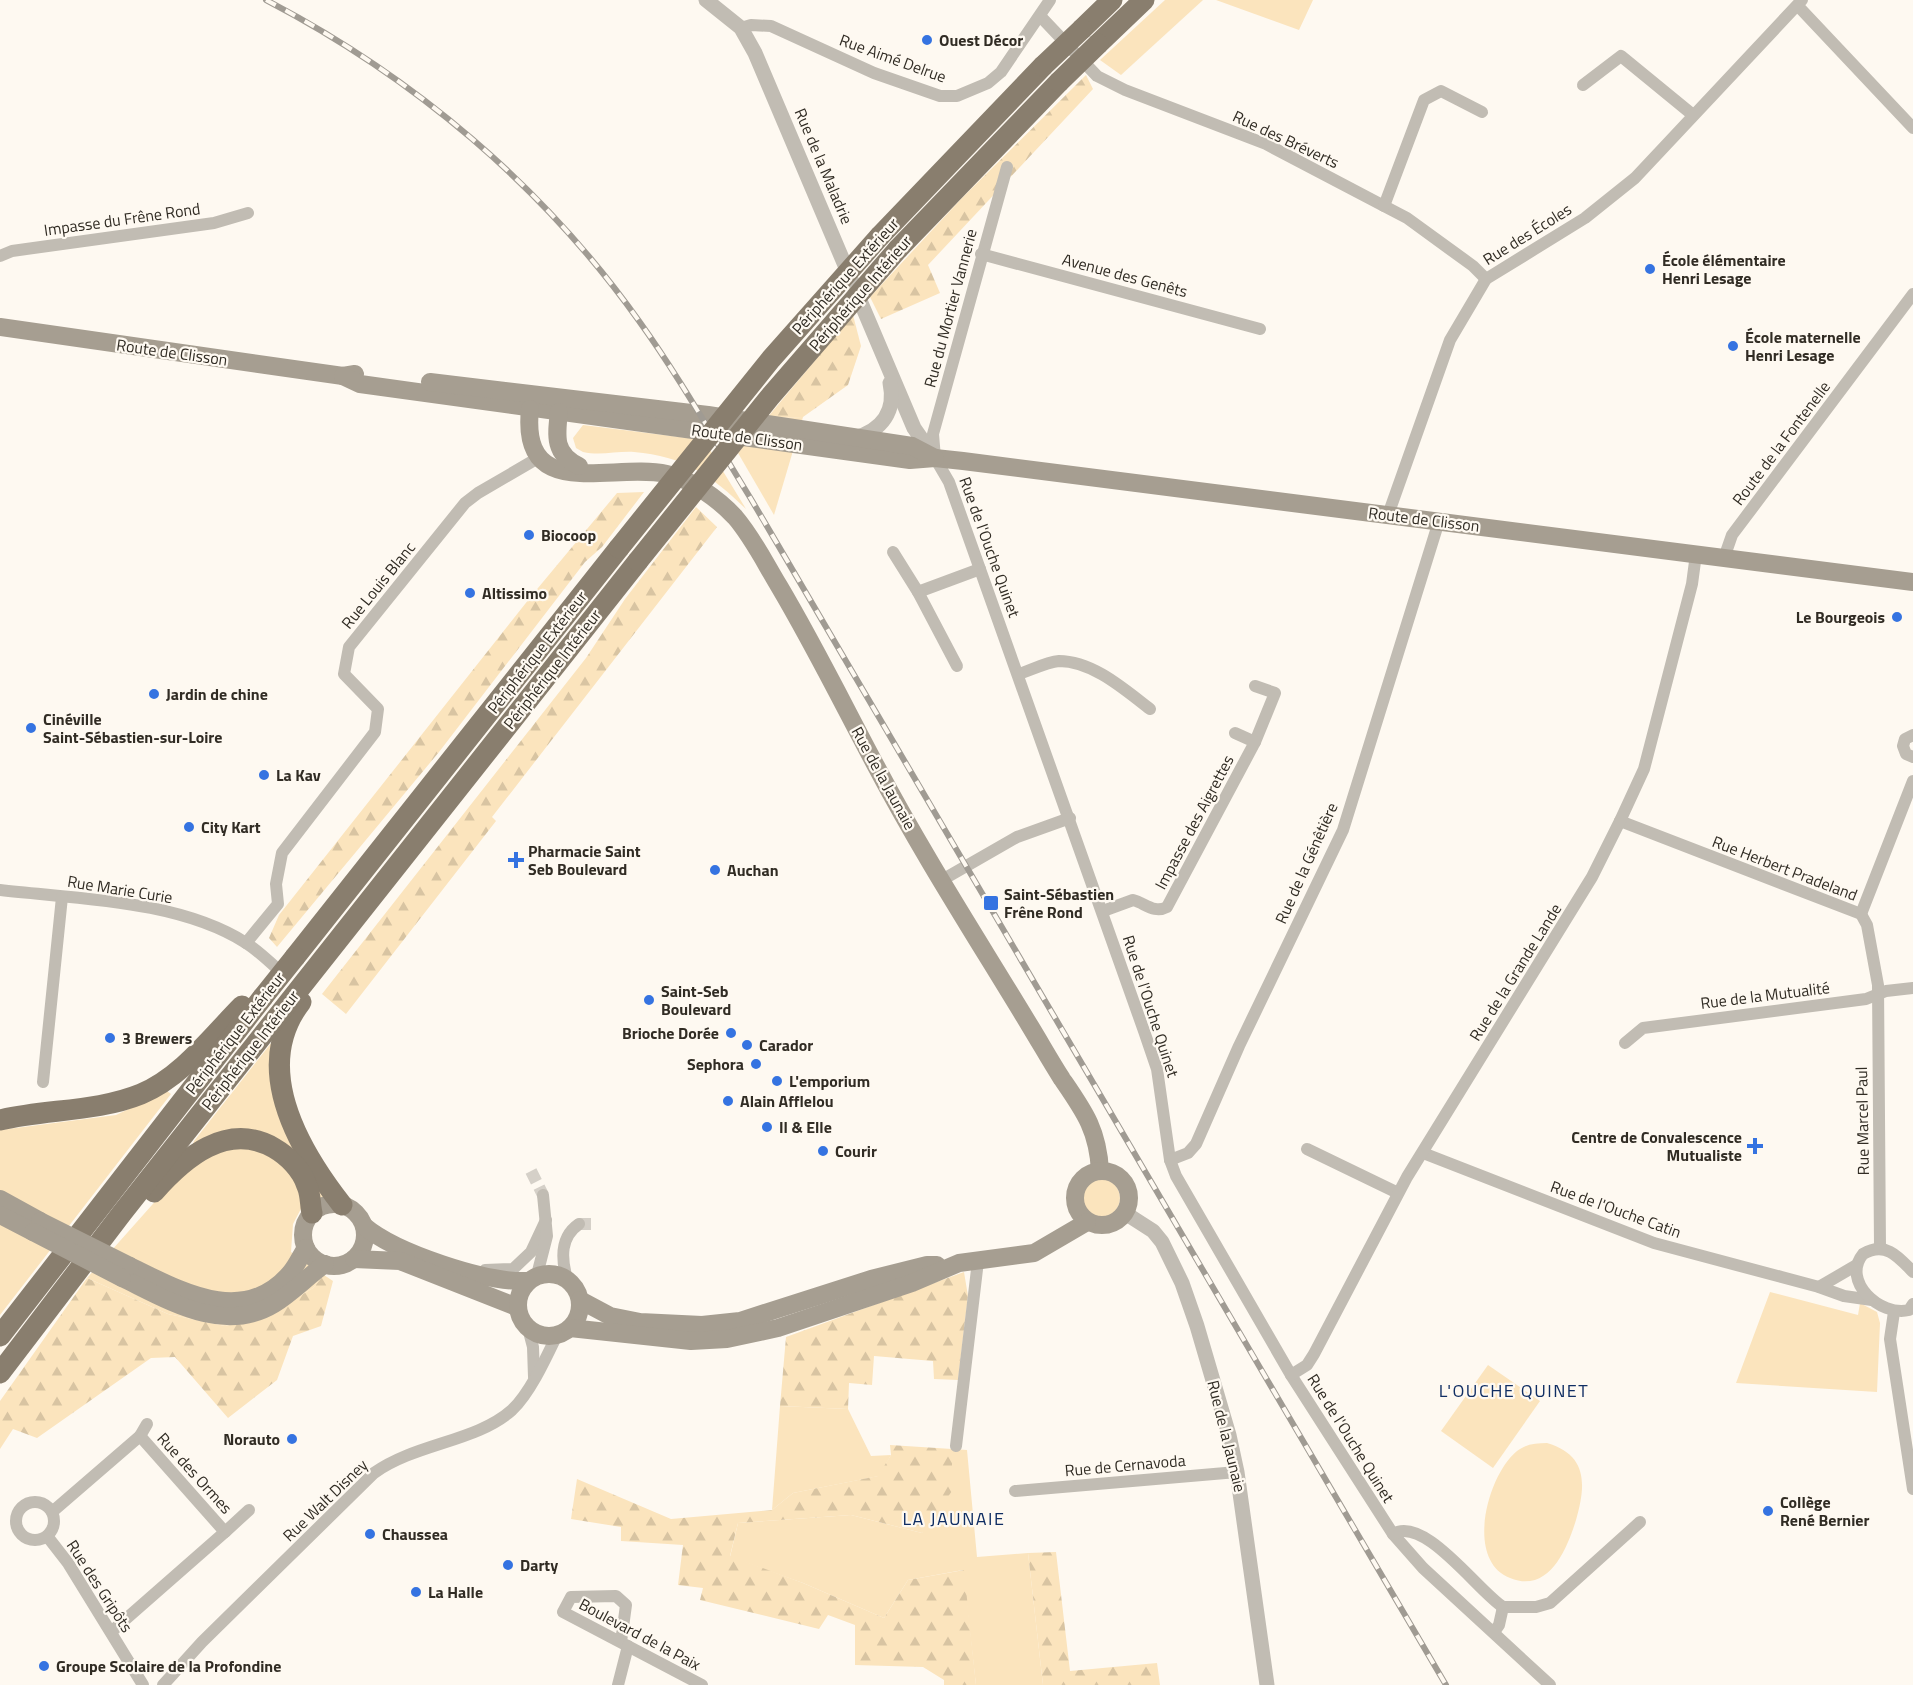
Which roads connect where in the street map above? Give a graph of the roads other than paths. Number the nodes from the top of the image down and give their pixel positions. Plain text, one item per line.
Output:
1 (706, 0) edge
2 (1050, 0) edge
3 (1112, 0) edge
4 (1144, 0) edge
5 (1800, 3) edge
6 (1041, 17) junction
7 (741, 28) junction
8 (1583, 85) dead end
9 (1482, 112) dead end
10 (1693, 116) junction
11 (1913, 128) edge
12 (1006, 167) dead end
13 (1384, 206) junction
14 (248, 213) dead end
15 (981, 254) junction
16 (0, 256) edge
17 (1486, 279) junction
18 (1913, 294) edge
19 (0, 327) edge
20 (1260, 329) dead end
21 (886, 362) junction
22 (541, 405) junction
23 (855, 438) junction
24 (538, 458) junction
25 (935, 458) junction
26 (579, 466) junction
27 (597, 473) junction
28 (1388, 515) junction
29 (1439, 521) junction
30 (893, 552) dead end
31 (1696, 554) junction
32 (1724, 558) junction
33 (980, 569) junction
34 (1913, 582) edge
35 (918, 592) junction
36 (957, 666) dead end
37 (1019, 674) junction
38 (1255, 686) dead end
39 (1150, 709) dead end
40 (1235, 734) dead end
41 (1913, 735) edge
42 (1255, 742) junction
43 (1913, 757) edge
44 (1913, 781) edge
45 (1070, 818) junction
46 (1620, 821) junction
47 (942, 880) junction
48 (0, 890) edge
49 (62, 897) junction
50 (1103, 911) junction
51 (1861, 914) junction
52 (246, 943) junction
53 (288, 978) dead end
54 (1913, 988) edge
55 (1877, 994) junction
56 (263, 997) junction
57 (292, 1006) junction
58 (1625, 1043) dead end
59 (43, 1082) dead end
60 (10, 1115) edge
61 (0, 1120) edge
62 (1307, 1149) dead end
63 (1424, 1153) junction
64 (1170, 1160) junction
65 (1100, 1171) junction
66 (1398, 1193) junction
67 (543, 1195) tunnel mouth
68 (0, 1199) edge
69 (342, 1205) junction
70 (122, 1213) junction
71 (1125, 1213) junction
72 (312, 1214) junction
73 (0, 1215) edge
74 (546, 1220) junction
75 (1087, 1222) junction
76 (579, 1224) dead end
77 (36, 1226) junction
78 (364, 1226) junction
79 (1880, 1247) junction
80 (306, 1248) junction
81 (354, 1259) junction
82 (978, 1261) junction
83 (325, 1264) junction
84 (951, 1266) junction
85 (1856, 1266) junction
86 (458, 1269) junction
87 (126, 1272) junction
88 (1913, 1272) edge
89 (533, 1278) junction
90 (567, 1279) junction
91 (1819, 1287) junction
92 (823, 1295) junction
93 (580, 1300) junction
94 (1872, 1300) junction
95 (517, 1307) junction
96 (1912, 1308) edge
97 (1894, 1312) junction
98 (528, 1328) junction
99 (778, 1328) junction
100 (564, 1332) junction
101 (0, 1336) edge
102 (0, 1373) edge
103 (1291, 1375) junction
104 (534, 1378) junction
105 (147, 1424) dead end
106 (140, 1436) junction
107 (956, 1446) dead end
108 (1237, 1472) junction
109 (1913, 1489) edge
110 (1015, 1491) dead end
111 (249, 1510) dead end
112 (52, 1512) junction
113 (1640, 1522) dead end
114 (225, 1532) junction
115 (1393, 1534) junction
116 (47, 1536) junction
117 (1503, 1607) junction
118 (111, 1632) junction
119 (1494, 1632) junction
120 (625, 1644) junction
121 (143, 1685) edge
122 (162, 1685) edge
123 (618, 1685) edge
124 (702, 1685) edge
125 (1267, 1685) edge
126 (1550, 1685) edge

1 - 7 street, Rue de la Maladrie
2 - 6 street
3 - 56 highway, Périphérique Extérieur, bridge
4 - 57 highway, Périphérique Intérieur, bridge
5 - 10 street, Rue des Écoles
5 - 11 street
6 - 7 street, Rue Aimé Delrue
6 - 13 street, Rue des Bréverts
7 - 21 street, Rue de la Maladrie
8 - 10 street
9 - 13 street
10 - 17 street, Rue des Écoles
12 - 15 street, Rue du Mortier Vannerie
13 - 17 street, Rue des Bréverts
14 - 16 street, Impasse du Frêne Rond
15 - 20 street, Avenue des Genêts
15 - 25 street, Rue du Mortier Vannerie
17 - 28 street, Rue des Écoles
18 - 32 street, Route de la Fontenelle
19 - 22 main road, Route de Clisson
21 - 23 street, Rue de la Maladrie
21 - 25 street, Rue de la Maladrie
22 - 23 main road, Route de Clisson
22 - 24 main road
22 - 25 main road, Route de Clisson
22 - 26 main road, Rue de la Jaunaie
23 - 25 main road, Route de Clisson
24 - 26 main road, Rue de la Jaunaie
24 - 27 main road, Rue de la Jaunaie
24 - 52 street, Rue Louis Blanc
25 - 28 main road, Route de Clisson
25 - 33 street, Rue de l'Ouche Quinet
26 - 27 main road, Rue de la Jaunaie
27 - 47 main road, Rue de la Jaunaie
28 - 29 main road, Route de Clisson
29 - 31 main road, Route de Clisson
29 - 64 street, Rue de la Génêtière
30 - 35 street
31 - 32 main road, Route de Clisson
31 - 46 street, Rue de la Grande Lande
32 - 34 main road, Route de Clisson
33 - 35 street
33 - 37 street, Rue de l'Ouche Quinet
35 - 36 street
37 - 39 street
37 - 45 street, Rue de l'Ouche Quinet
38 - 42 street
40 - 42 street, Impasse des Aigrettes
41 - 43 street
42 - 50 street, Impasse des Aigrettes
44 - 51 street
45 - 47 street
45 - 50 street, Rue de l'Ouche Quinet
46 - 51 street, Rue Herbert Pradeland
46 - 63 street, Rue de la Grande Lande
47 - 65 main road, Rue de la Jaunaie
48 - 49 street, Rue Marie Curie
49 - 52 street, Rue Marie Curie
49 - 59 street
50 - 64 street, Rue de l'Ouche Quinet
51 - 55 street, Rue Herbert Pradeland
52 - 53 street, Rue Marie Curie
54 - 55 street, Rue de la Mutualité
55 - 58 street, Rue de la Mutualité
55 - 79 street, Rue Marcel Paul
56 - 60 highway
56 - 101 highway, Périphérique Extérieur
57 - 69 highway
57 - 70 highway, Périphérique Intérieur
60 - 61 highway
62 - 66 street
63 - 66 street, Rue de la Grande Lande
63 - 91 street, Rue de l'Ouche Catin
64 - 103 street, Rue de l'Ouche Quinet
65 - 71 main road
65 - 75 main road
66 - 103 street, Rue de la Grande Lande
67 - 74 street
68 - 77 main road
69 - 72 main road
69 - 78 main road
70 - 72 highway
70 - 102 highway, Périphérique Intérieur
71 - 75 main road
71 - 108 street, Rue de la Jaunaie
72 - 80 main road
73 - 77 main road
74 - 86 street
74 - 89 street
75 - 82 main road
76 - 90 street
77 - 87 main road, bridge
78 - 81 main road
78 - 86 main road
79 - 85 street
79 - 88 street
80 - 83 main road
80 - 87 main road
81 - 83 main road
81 - 95 main road
82 - 84 main road
82 - 107 street
83 - 87 main road
84 - 92 main road
84 - 99 main road
85 - 91 street
85 - 94 street
86 - 89 main road
89 - 90 main road
89 - 95 main road
90 - 93 main road
91 - 94 street, Rue de l'Ouche Catin
92 - 93 main road
92 - 99 street
93 - 100 main road
94 - 97 street
95 - 98 main road
96 - 97 street
97 - 109 street
98 - 100 main road
98 - 104 street
99 - 100 main road
100 - 104 street, Rue Walt Disney
103 - 115 street, Rue de l'Ouche Quinet
104 - 122 street, Rue Walt Disney
105 - 106 street, Rue des Ormes
106 - 112 street, Rue des Ormes
106 - 114 street, Rue des Ormes
108 - 110 street, Rue de Cernavoda
108 - 125 street, Rue de la Jaunaie
111 - 114 street, Rue des Ormes
112 - 116 street
112 - 116 street
113 - 117 street
114 - 118 street, Rue des Ormes
115 - 117 street
115 - 119 street, Rue de l'Ouche Quinet
116 - 118 street, Rue des Gripôts
117 - 119 street
118 - 121 street, Rue des Gripôts
119 - 126 street, Rue de l'Ouche Quinet
120 - 120 street, Boulevard de la Paix
120 - 123 street
120 - 124 street, Boulevard de la Paix

